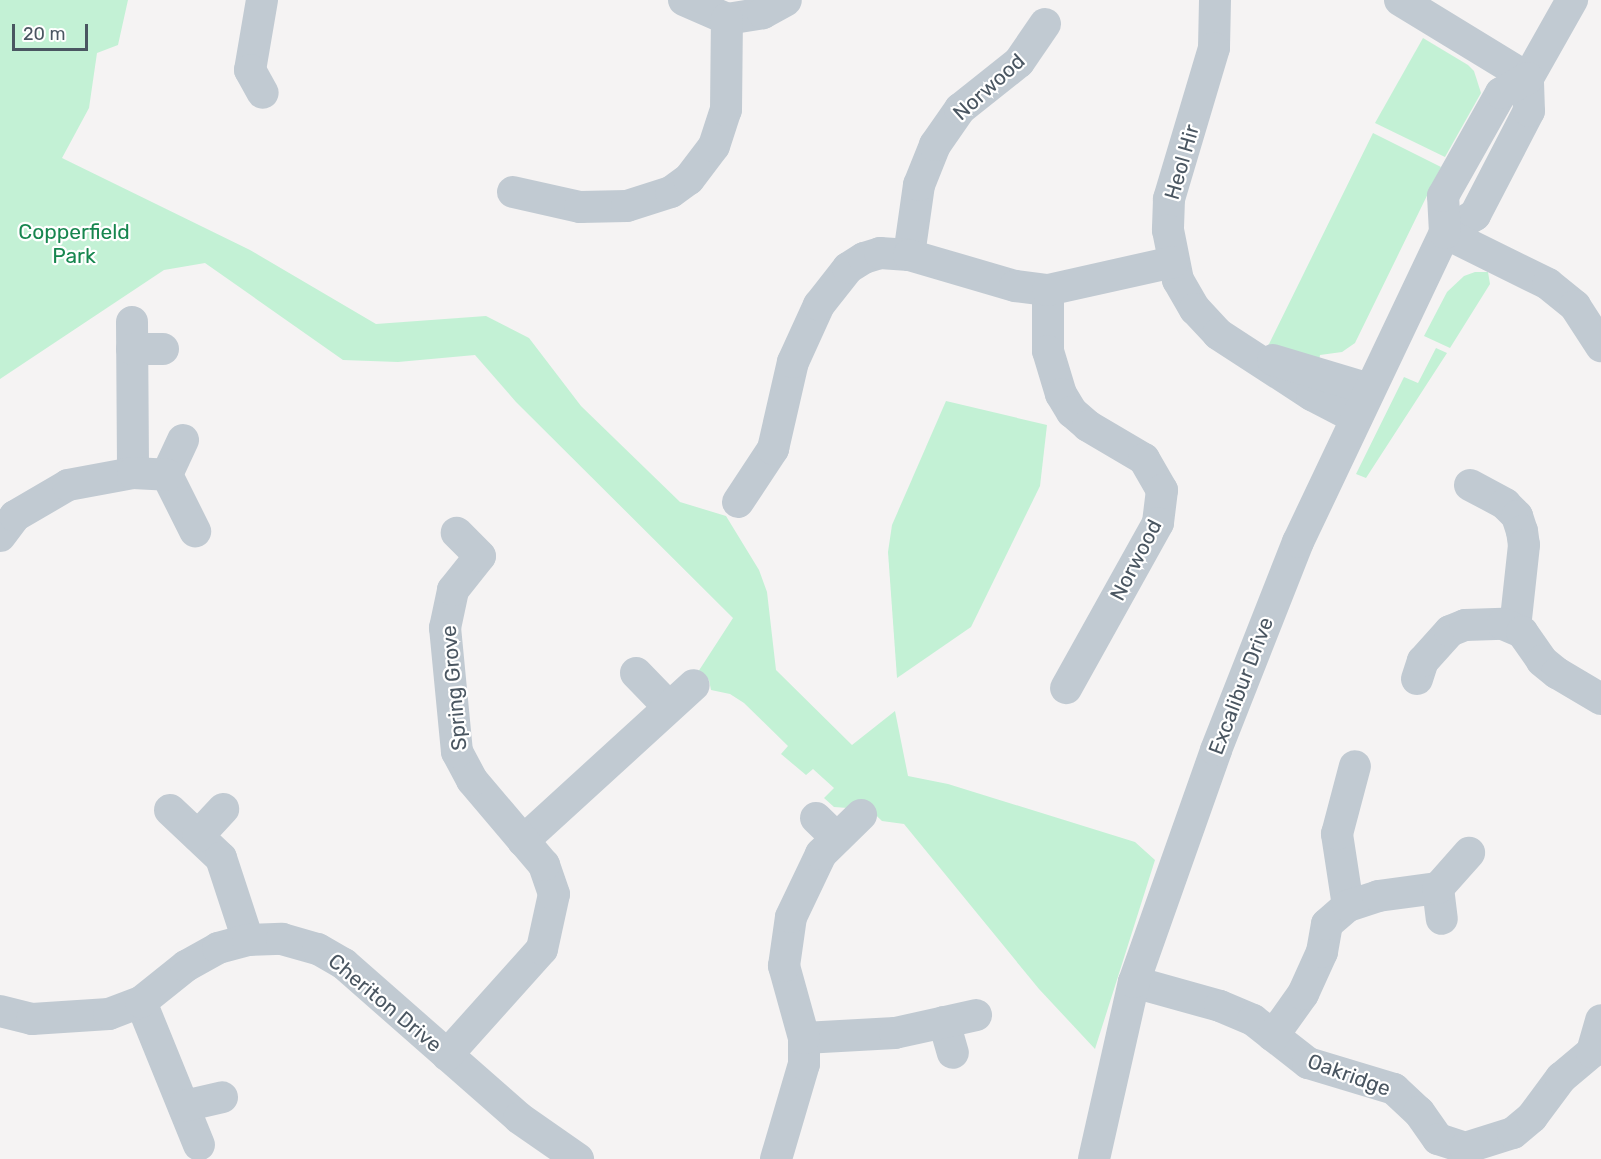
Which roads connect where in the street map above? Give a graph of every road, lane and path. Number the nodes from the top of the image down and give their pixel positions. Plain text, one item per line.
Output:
1 (262, 0) edge
2 (684, 0) edge
3 (786, 0) edge
4 (1215, 0) edge
5 (1400, 0) edge
6 (1572, 0) edge
7 (727, 19) junction
8 (1046, 24) dead end
9 (1528, 78) junction
10 (263, 93) dead end
11 (513, 192) dead end
12 (1445, 233) junction
13 (909, 255) junction
14 (1173, 262) junction
15 (1048, 290) junction
16 (1601, 346) edge
17 (163, 349) dead end
18 (1262, 359) junction
19 (1369, 389) junction
20 (1356, 418) junction
21 (183, 440) dead end
22 (133, 473) junction
23 (167, 475) junction
24 (1470, 485) dead end
25 (738, 502) dead end
26 (195, 531) dead end
27 (457, 533) dead end
28 (0, 536) edge
29 (1515, 627) junction
30 (636, 673) dead end
31 (1417, 679) dead end
32 (694, 685) dead end
33 (1066, 688) dead end
34 (1601, 699) edge
35 (669, 707) junction
36 (1355, 766) dead end
37 (223, 809) dead end
38 (170, 810) dead end
39 (861, 815) dead end
40 (198, 836) junction
41 (523, 841) junction
42 (1469, 853) dead end
43 (1438, 888) junction
44 (1348, 906) junction
45 (1442, 919) dead end
46 (248, 940) junction
47 (1134, 982) junction
48 (141, 1002) junction
49 (0, 1011) edge
50 (975, 1015) dead end
51 (1601, 1020) edge
52 (944, 1022) junction
53 (1273, 1036) junction
54 (804, 1038) junction
55 (952, 1053) dead end
56 (447, 1055) junction
57 (1596, 1059) edge
58 (222, 1097) dead end
59 (184, 1106) junction
60 (199, 1145) dead end
61 (1446, 1151) edge
62 (578, 1159) edge
63 (776, 1159) edge
64 (1094, 1159) edge

1 - 10 street
2 - 7 street
3 - 7 street
4 - 14 street, Heol Hir
5 - 9 street
6 - 9 street
7 - 11 street
8 - 13 street, Norwood
9 - 12 street
12 - 16 street
12 - 19 street, Excalibur Drive
13 - 15 street
13 - 25 street
14 - 15 street
14 - 18 street, Heol Hir
15 - 33 street, Norwood
17 - 22 street
18 - 19 street, Heol Hir
18 - 20 street, Heol Hir
19 - 20 street, Excalibur Drive
20 - 47 street, Excalibur Drive
21 - 23 street
22 - 23 street
22 - 28 street
23 - 26 street
24 - 29 street
27 - 41 street, Spring Grove
29 - 31 street
29 - 34 street
30 - 35 street
32 - 35 street
35 - 41 street
36 - 44 street
37 - 40 street
38 - 40 street
39 - 54 street
40 - 46 street
41 - 56 street, Spring Grove
42 - 43 street
43 - 44 street
43 - 45 street
44 - 53 street
46 - 48 street, Cheriton Drive
46 - 56 street, Cheriton Drive
47 - 53 street, Oakridge
47 - 64 street, Excalibur Drive
48 - 49 street, Cheriton Drive
48 - 59 street
50 - 52 street
51 - 57 street, Oakridge
52 - 54 street
52 - 55 street
53 - 61 street, Oakridge
54 - 63 street
56 - 62 street, Cheriton Drive
57 - 61 street, Oakridge
58 - 59 street
59 - 60 street

